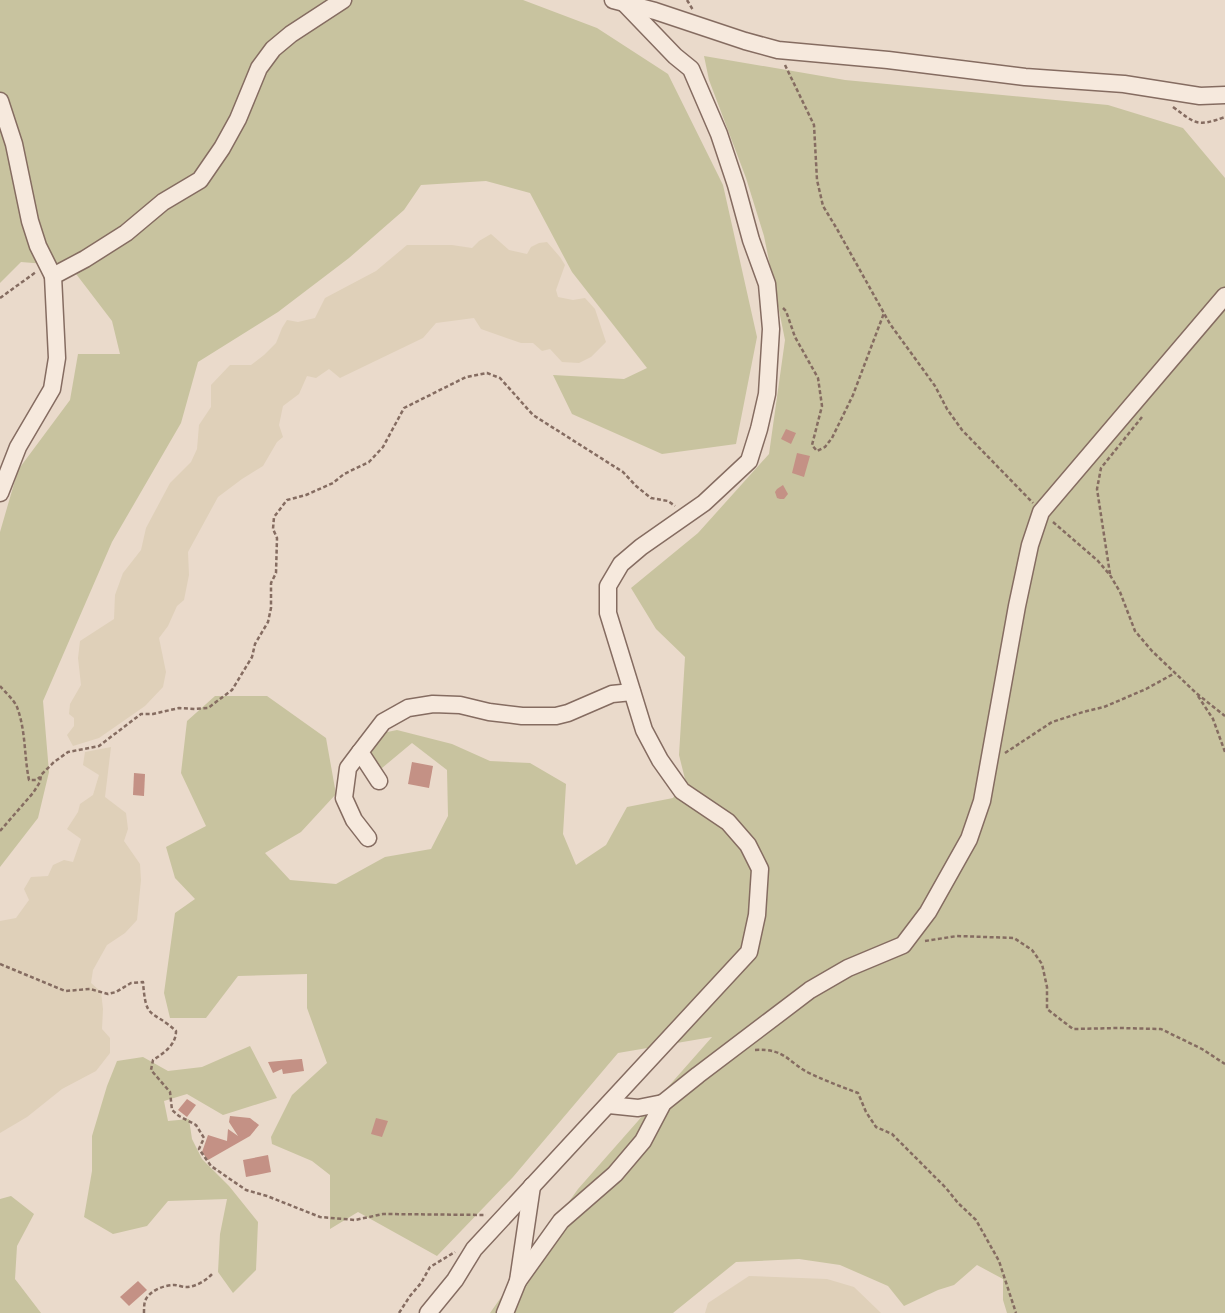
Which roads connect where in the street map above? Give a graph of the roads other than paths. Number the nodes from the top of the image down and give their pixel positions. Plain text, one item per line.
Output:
1 (343, 0) edge
2 (619, 2) edge
3 (1225, 95) edge
4 (0, 101) edge
5 (50, 270) junction
6 (1225, 296) edge
7 (0, 493) edge
8 (632, 692) junction
9 (360, 752) junction
10 (380, 781) dead end
11 (368, 838) dead end
12 (663, 1103) junction
13 (609, 1105) junction
14 (532, 1186) junction
15 (518, 1280) junction
16 (428, 1313) edge
17 (506, 1313) edge

1 - 5 street
2 - 3 street
2 - 8 street
4 - 5 street
5 - 7 street
6 - 12 street
8 - 9 street
8 - 13 street
9 - 10 street
9 - 11 street
12 - 13 street
12 - 15 street
13 - 14 street
14 - 15 street
14 - 16 street
15 - 17 street

